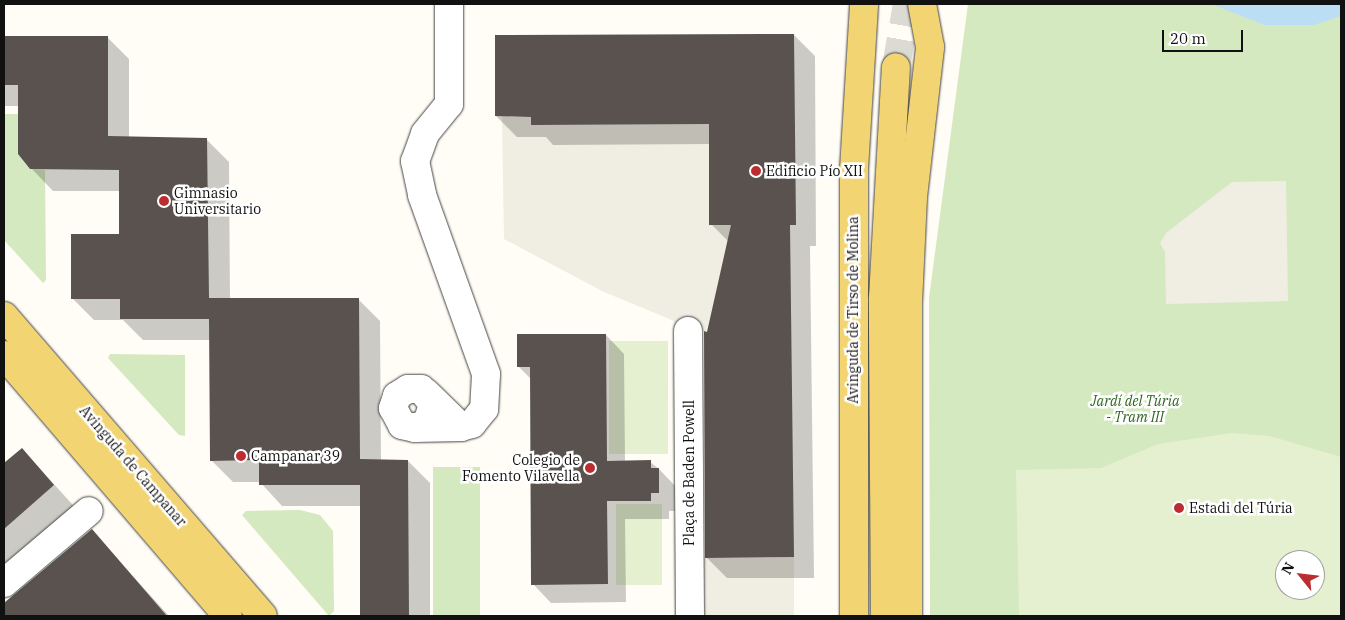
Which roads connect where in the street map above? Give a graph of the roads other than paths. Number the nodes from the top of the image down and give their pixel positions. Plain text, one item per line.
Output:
1 (449, 4) edge
2 (922, 4) edge
3 (859, 8) edge
4 (896, 67) tunnel mouth
5 (4, 316) edge
6 (688, 330) dead end
7 (4, 355) edge
8 (461, 427) junction
9 (89, 511) dead end
10 (4, 584) edge
11 (228, 616) edge
12 (264, 616) edge
13 (690, 616) edge
14 (854, 616) edge
15 (884, 616) edge
16 (908, 616) edge

1 - 8 street
2 - 16 main road
3 - 14 main road, Avinguda de Tirso de Molina
4 - 15 main road
5 - 12 main road, Avinguda de Campanar
6 - 13 street, Plaça de Baden Powell
7 - 11 main road, Avinguda de Campanar
8 - 8 street
9 - 10 street

